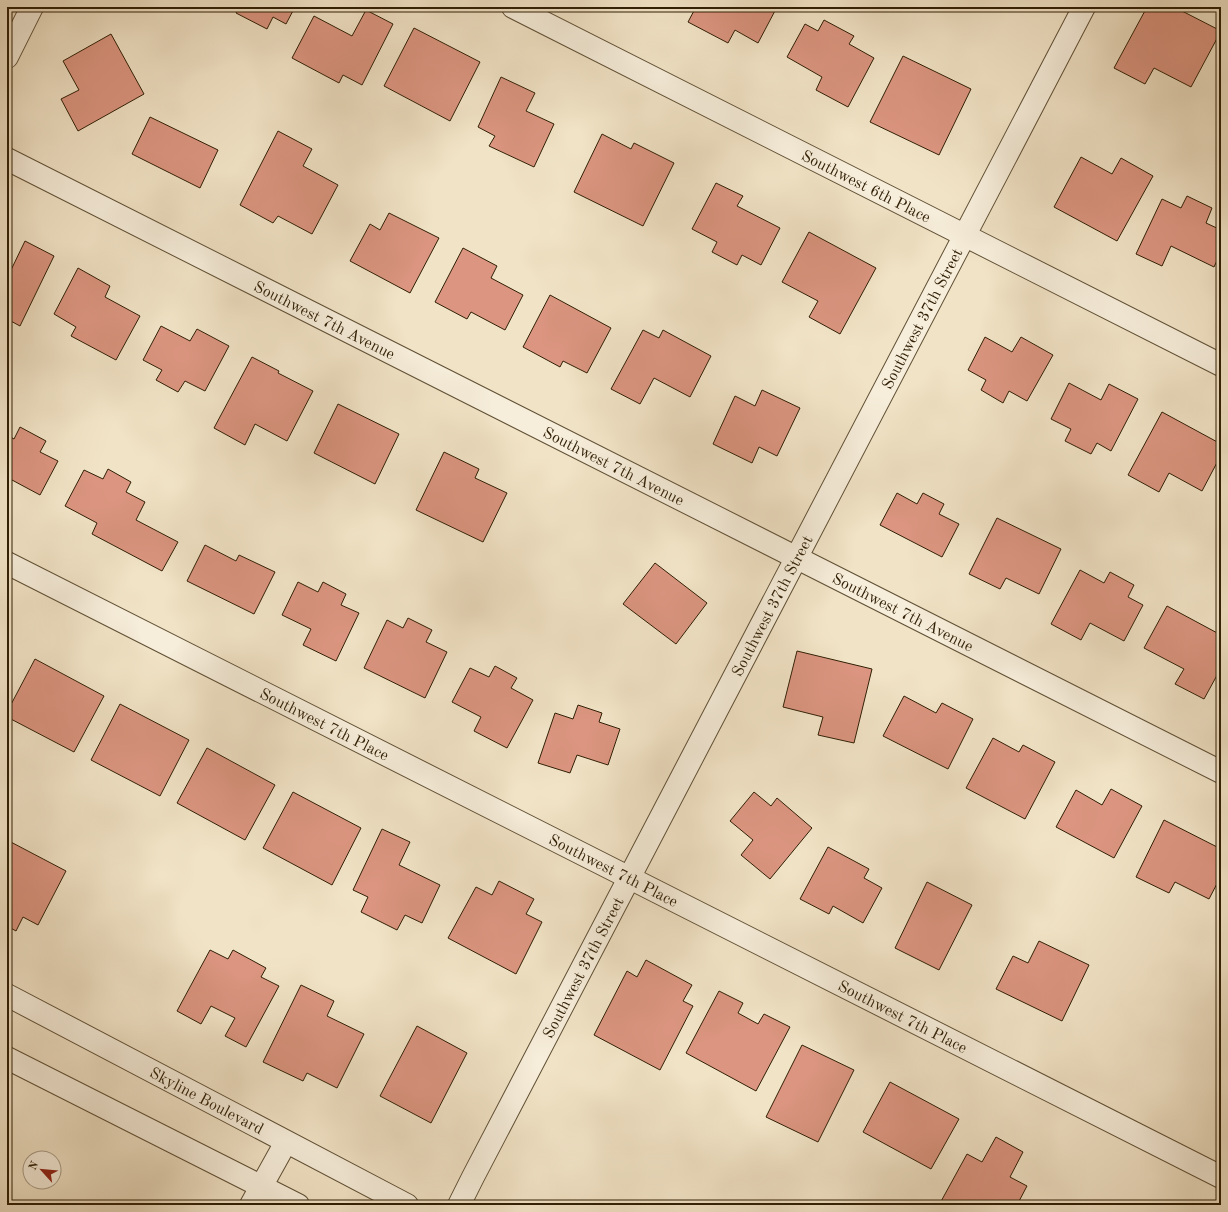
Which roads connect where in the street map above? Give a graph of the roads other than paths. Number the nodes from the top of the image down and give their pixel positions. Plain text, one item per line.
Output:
1 (32, 7) edge
2 (513, 7) edge
3 (1084, 7) edge
4 (7, 56) edge
5 (7, 159) edge
6 (965, 235) junction
7 (1221, 365) edge
8 (797, 557) junction
9 (7, 563) edge
10 (1221, 772) edge
11 (629, 878) junction
12 (7, 995) edge
13 (7, 1058) edge
14 (286, 1142) junction
15 (1221, 1177) edge
16 (261, 1186) junction
17 (251, 1205) edge
18 (298, 1205) edge
19 (407, 1205) edge
20 (459, 1205) edge

1 - 4 street
2 - 6 street, Southwest 6th Place
3 - 6 street, Southwest 37th Street
5 - 8 street, Southwest 7th Avenue
6 - 7 street, Southwest 6th Place
6 - 8 street, Southwest 37th Street
8 - 10 street, Southwest 7th Avenue
8 - 11 street, Southwest 37th Street
9 - 11 street, Southwest 7th Place
11 - 15 street, Southwest 7th Place
11 - 20 street, Southwest 37th Street
12 - 14 street, Skyline Boulevard
13 - 16 street
14 - 16 street
14 - 19 street, Skyline Boulevard
16 - 17 street
16 - 18 street

